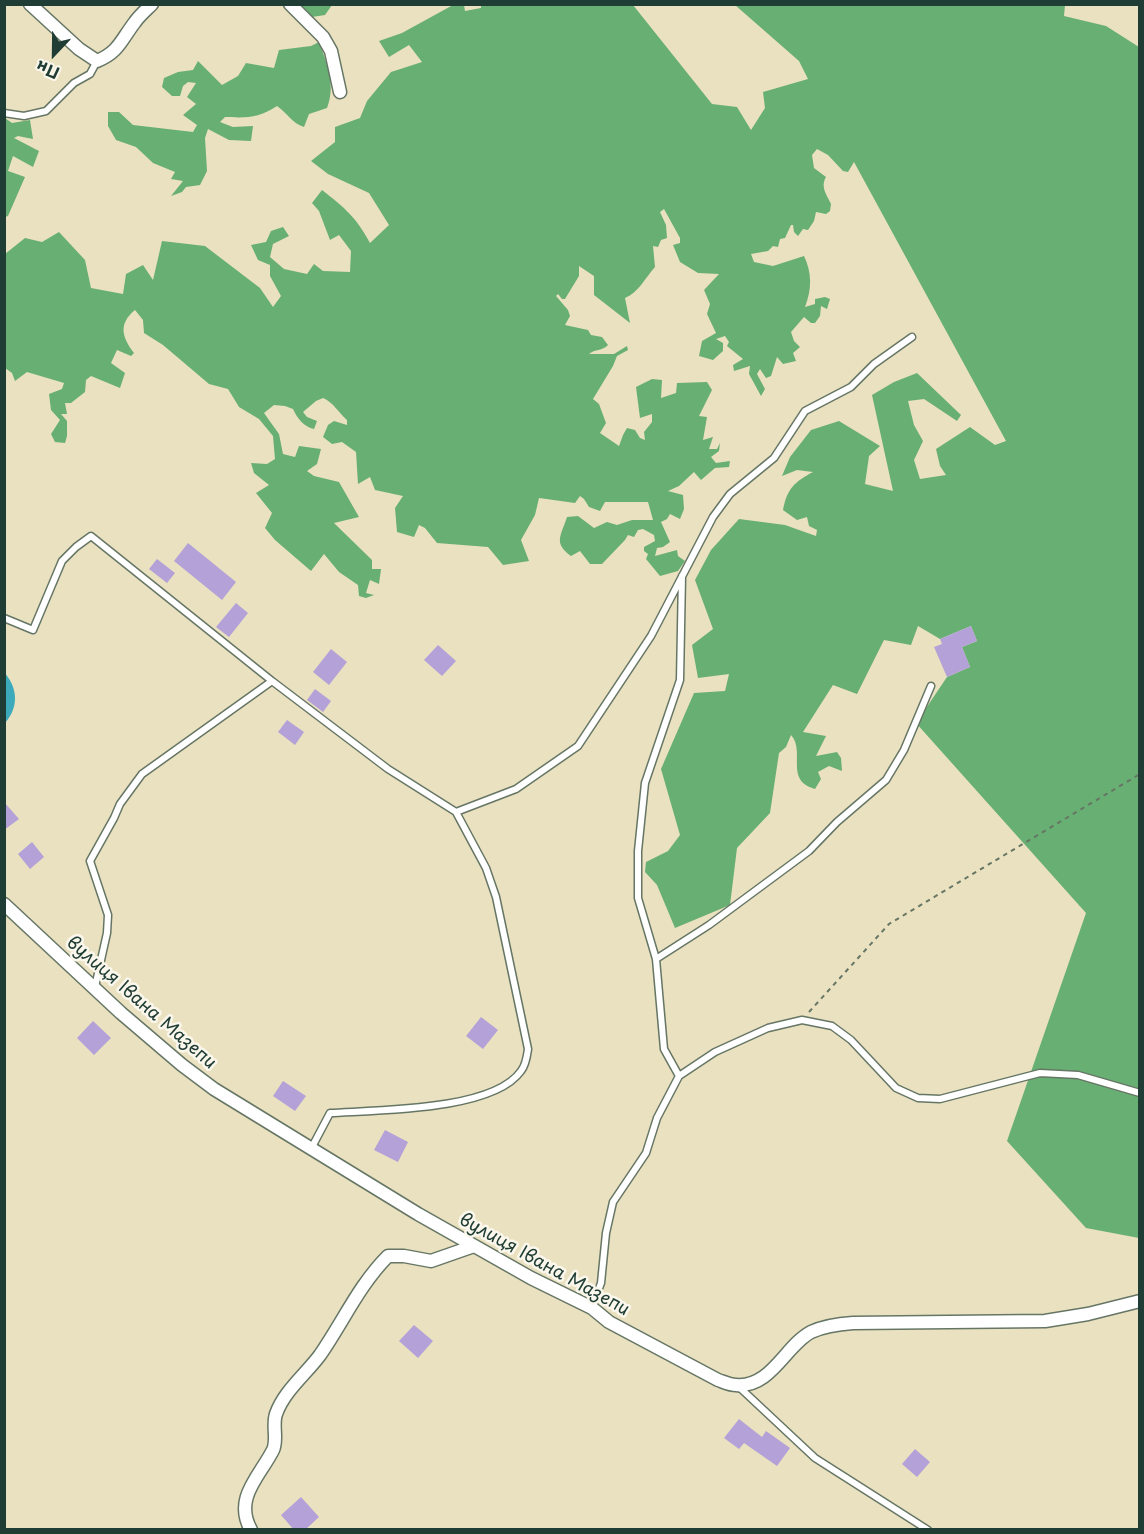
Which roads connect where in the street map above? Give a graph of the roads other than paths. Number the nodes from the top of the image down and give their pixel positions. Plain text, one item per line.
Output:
1 (30, 4) edge
2 (152, 4) edge
3 (290, 4) edge
4 (97, 61) junction
5 (340, 92) dead end
6 (4, 113) edge
7 (912, 337) dead end
8 (682, 576) junction
9 (4, 618) edge
10 (272, 681) junction
11 (931, 686) dead end
12 (456, 812) junction
13 (4, 904) edge
14 (656, 959) junction
15 (95, 988) junction
16 (679, 1076) junction
17 (1140, 1093) edge
18 (312, 1148) junction
19 (474, 1246) junction
20 (1140, 1301) edge
21 (592, 1308) junction
22 (737, 1385) junction
23 (251, 1530) edge
24 (927, 1530) edge

1 - 4 street
2 - 4 street
3 - 5 street
4 - 6 lane
7 - 8 lane
8 - 12 lane
8 - 14 lane
9 - 10 lane
10 - 12 lane
10 - 15 lane
11 - 14 lane
12 - 18 lane
13 - 15 street, вулиця Івана Мазепи
14 - 16 lane
15 - 18 street, вулиця Івана Мазепи
16 - 17 lane
16 - 21 lane
18 - 19 street, вулиця Івана Мазепи
19 - 21 street, вулиця Івана Мазепи
19 - 23 street
20 - 22 street
21 - 22 street, вулиця Івана Мазепи
22 - 24 lane

